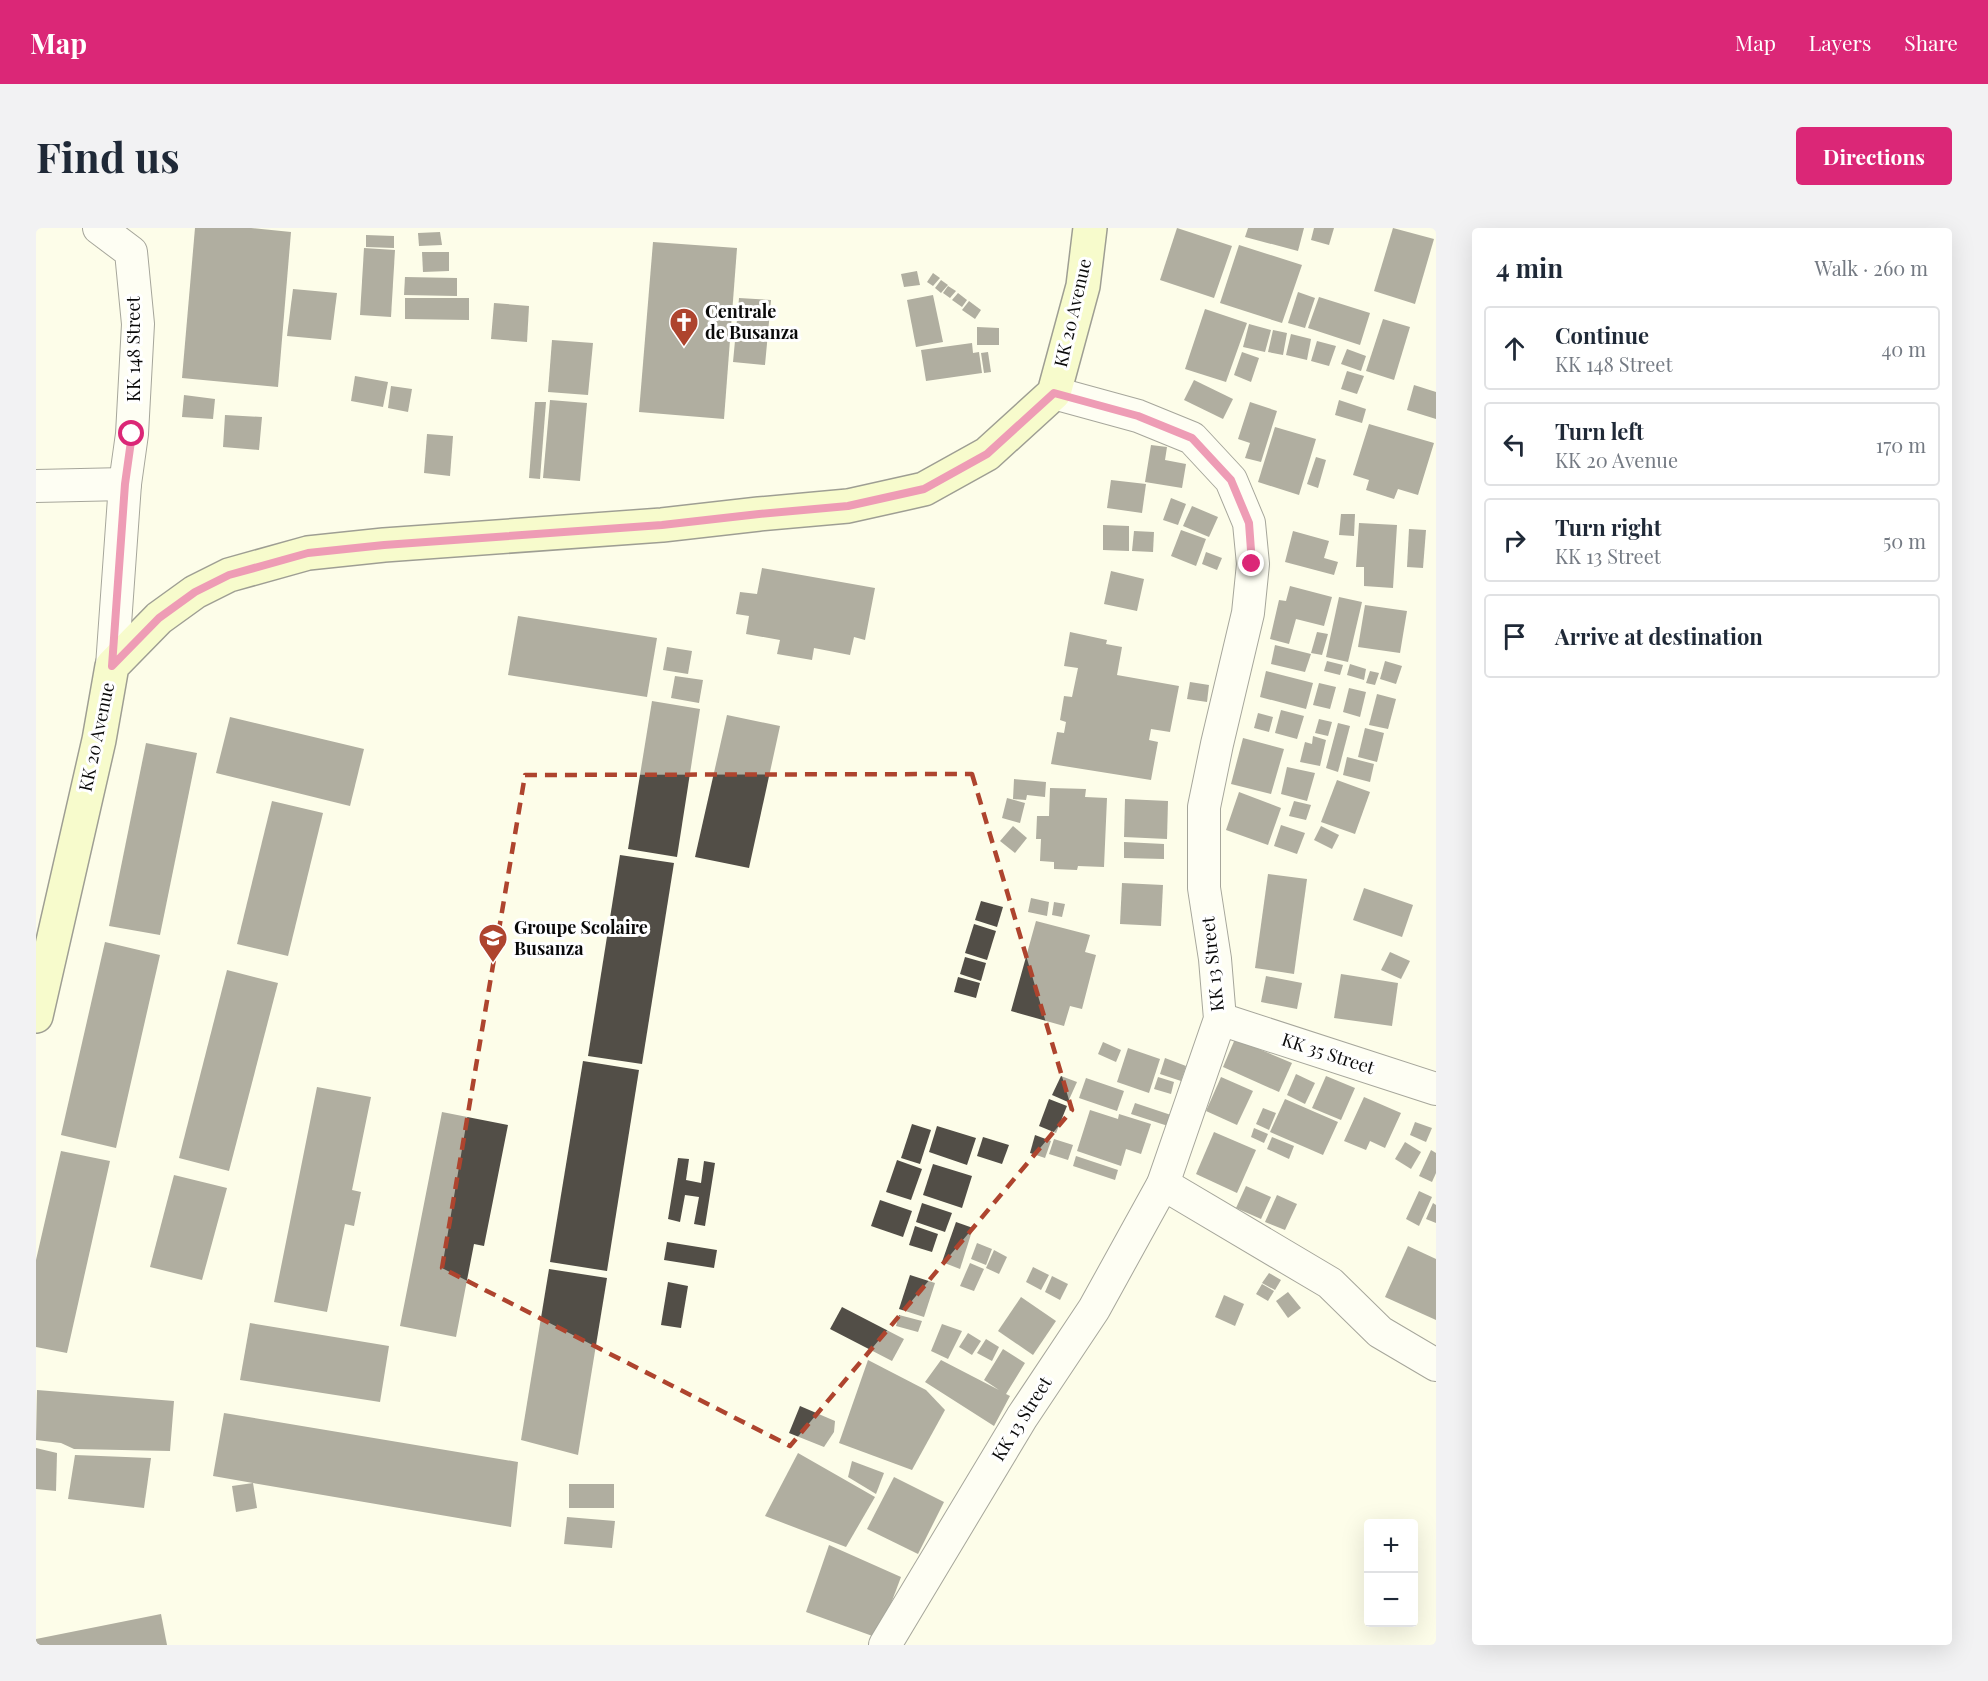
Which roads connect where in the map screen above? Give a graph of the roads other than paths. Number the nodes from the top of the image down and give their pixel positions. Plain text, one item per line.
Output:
1 (99, 228) edge
2 (1090, 228) edge
3 (1054, 393) junction
4 (125, 484) junction
5 (36, 486) edge
6 (112, 666) junction
7 (46, 922) edge
8 (36, 1016) edge
9 (1220, 1019) junction
10 (1436, 1089) edge
11 (1163, 1184) junction
12 (1436, 1365) edge
13 (885, 1645) edge

1 - 4 street, KK 148 Street
2 - 3 main road, KK 20 Avenue
3 - 6 main road, KK 20 Avenue
3 - 9 street, KK 13 Street
4 - 5 street
4 - 6 street, KK 148 Street
6 - 7 main road, KK 20 Avenue
7 - 8 main road, KK 20 Avenue
9 - 10 street, KK 35 Street
9 - 11 street, KK 13 Street
11 - 12 street
11 - 13 street, KK 13 Street

